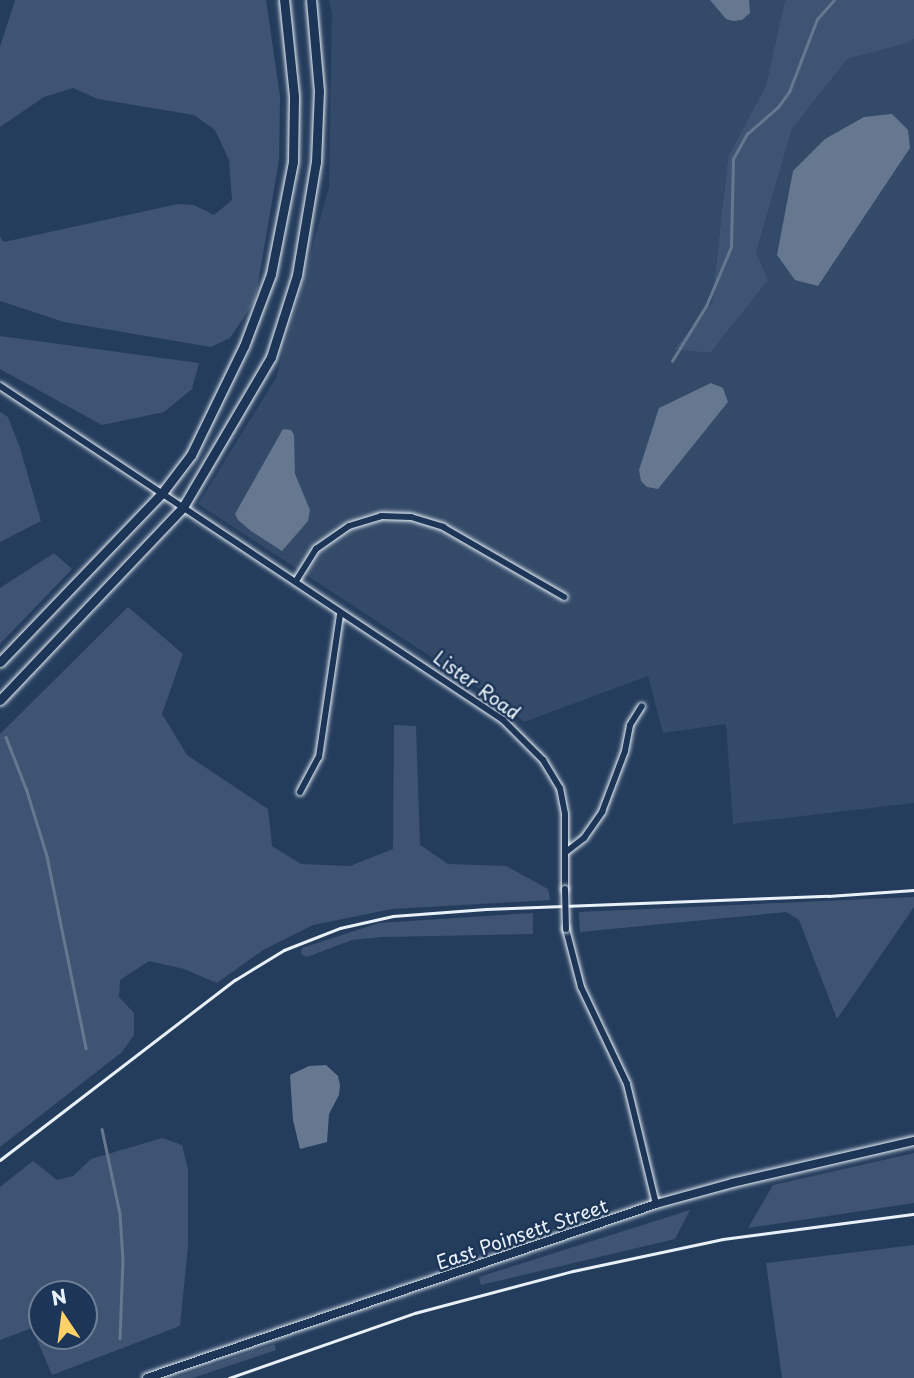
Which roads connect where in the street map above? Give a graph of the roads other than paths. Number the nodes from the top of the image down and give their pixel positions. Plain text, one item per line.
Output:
1 (284, 0) edge
2 (311, 0) edge
3 (0, 386) edge
4 (162, 493) junction
5 (183, 507) junction
6 (296, 581) junction
7 (564, 597) dead end
8 (340, 614) junction
9 (0, 662) edge
10 (0, 700) edge
11 (642, 706) dead end
12 (300, 792) dead end
13 (566, 852) junction
14 (914, 1141) edge
15 (656, 1204) junction
16 (147, 1378) edge

1 - 4 main road
2 - 5 main road
3 - 4 street, Lister Road
4 - 5 street, Lister Road
4 - 9 main road
5 - 6 street, Lister Road
5 - 10 main road
6 - 7 street
6 - 8 street, Lister Road
8 - 12 street
8 - 13 street, Lister Road
11 - 13 street
13 - 15 street, Lister Road, bridge
14 - 15 main road, East Poinsett Street
15 - 16 main road, East Poinsett Street

